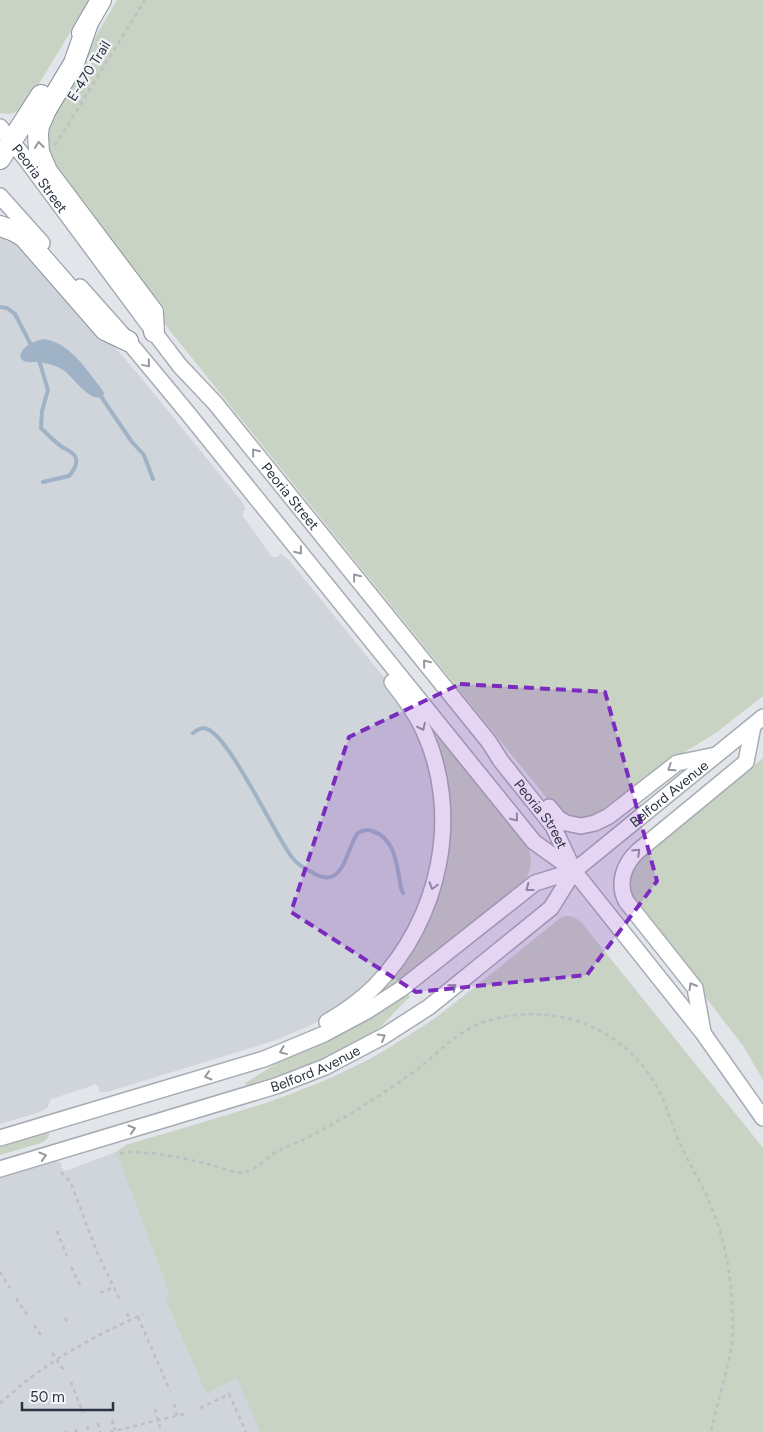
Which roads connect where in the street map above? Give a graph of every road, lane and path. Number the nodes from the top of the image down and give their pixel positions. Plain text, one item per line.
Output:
1 (101, 0) edge
2 (145, 0) edge
3 (88, 23) junction
4 (6, 134) edge
5 (51, 145) dead end
6 (0, 158) edge
7 (0, 196) edge
8 (0, 226) edge
9 (154, 332) junction
10 (128, 341) junction
11 (350, 614) junction
12 (758, 722) edge
13 (489, 742) junction
14 (718, 755) junction
15 (574, 871) junction
16 (703, 1033) junction
17 (312, 1040) junction
18 (763, 1118) edge
19 (0, 1138) edge
20 (120, 1153) dead end
21 (0, 1169) edge
22 (61, 1172) dead end
23 (57, 1231) dead end
24 (67, 1256) dead end
25 (71, 1267) dead end
26 (0, 1272) edge
27 (80, 1285) dead end
28 (114, 1287) junction
29 (10, 1288) dead end
30 (100, 1293) dead end
31 (16, 1298) dead end
32 (119, 1298) dead end
33 (127, 1313) dead end
34 (143, 1314) dead end
35 (27, 1315) dead end
36 (138, 1317) junction
37 (65, 1318) dead end
38 (130, 1320) junction
39 (68, 1323) dead end
40 (34, 1325) dead end
41 (43, 1338) dead end
42 (52, 1353) dead end
43 (56, 1359) junction
44 (65, 1372) dead end
45 (71, 1382) dead end
46 (170, 1391) dead end
47 (0, 1403) edge
48 (174, 1404) dead end
49 (200, 1408) dead end
50 (155, 1409) dead end
51 (83, 1413) dead end
52 (188, 1413) dead end
53 (177, 1416) junction
54 (112, 1420) dead end
55 (158, 1420) junction
56 (98, 1423) dead end
57 (87, 1426) dead end
58 (116, 1431) junction
59 (89, 1432) edge
60 (100, 1432) edge
61 (110, 1432) edge
62 (161, 1432) edge
63 (246, 1432) edge
64 (711, 1432) edge

1 - 3 highway
2 - 5 path, E-470 Trail
3 - 4 highway
9 -> 3 highway
4 - 6 highway
4 - 9 main road, Peoria Street
7 - 10 main road, Peoria Street
8 - 10 highway
13 -> 9 main road, Peoria Street
10 -> 11 main road, Peoria Street
11 -> 15 main road, Peoria Street
11 -> 17 main road
12 - 14 main road, Belford Avenue
16 -> 12 main road
14 -> 13 main road
13 - 15 main road, Peoria Street
14 - 15 main road, Belford Avenue
15 - 16 main road, Peoria Street
15 -> 17 main road, Belford Avenue
21 -> 15 main road, Belford Avenue
16 - 18 main road, Peoria Street
17 -> 19 main road, Belford Avenue
20 - 64 path
22 - 28 path
23 - 24 path
25 - 27 path
26 - 29 path
28 - 30 path
28 - 32 path
31 - 35 path
33 - 38 path
34 - 36 path
36 - 38 path
36 - 46 path
37 - 39 path
38 - 43 path
40 - 41 path
42 - 43 path
43 - 44 path
43 - 47 path
45 - 51 path
48 - 53 path
49 - 63 path
50 - 55 path
52 - 53 path
53 - 55 path
54 - 58 path
55 - 58 path
55 - 62 path
56 - 60 path
57 - 59 path
58 - 61 path

